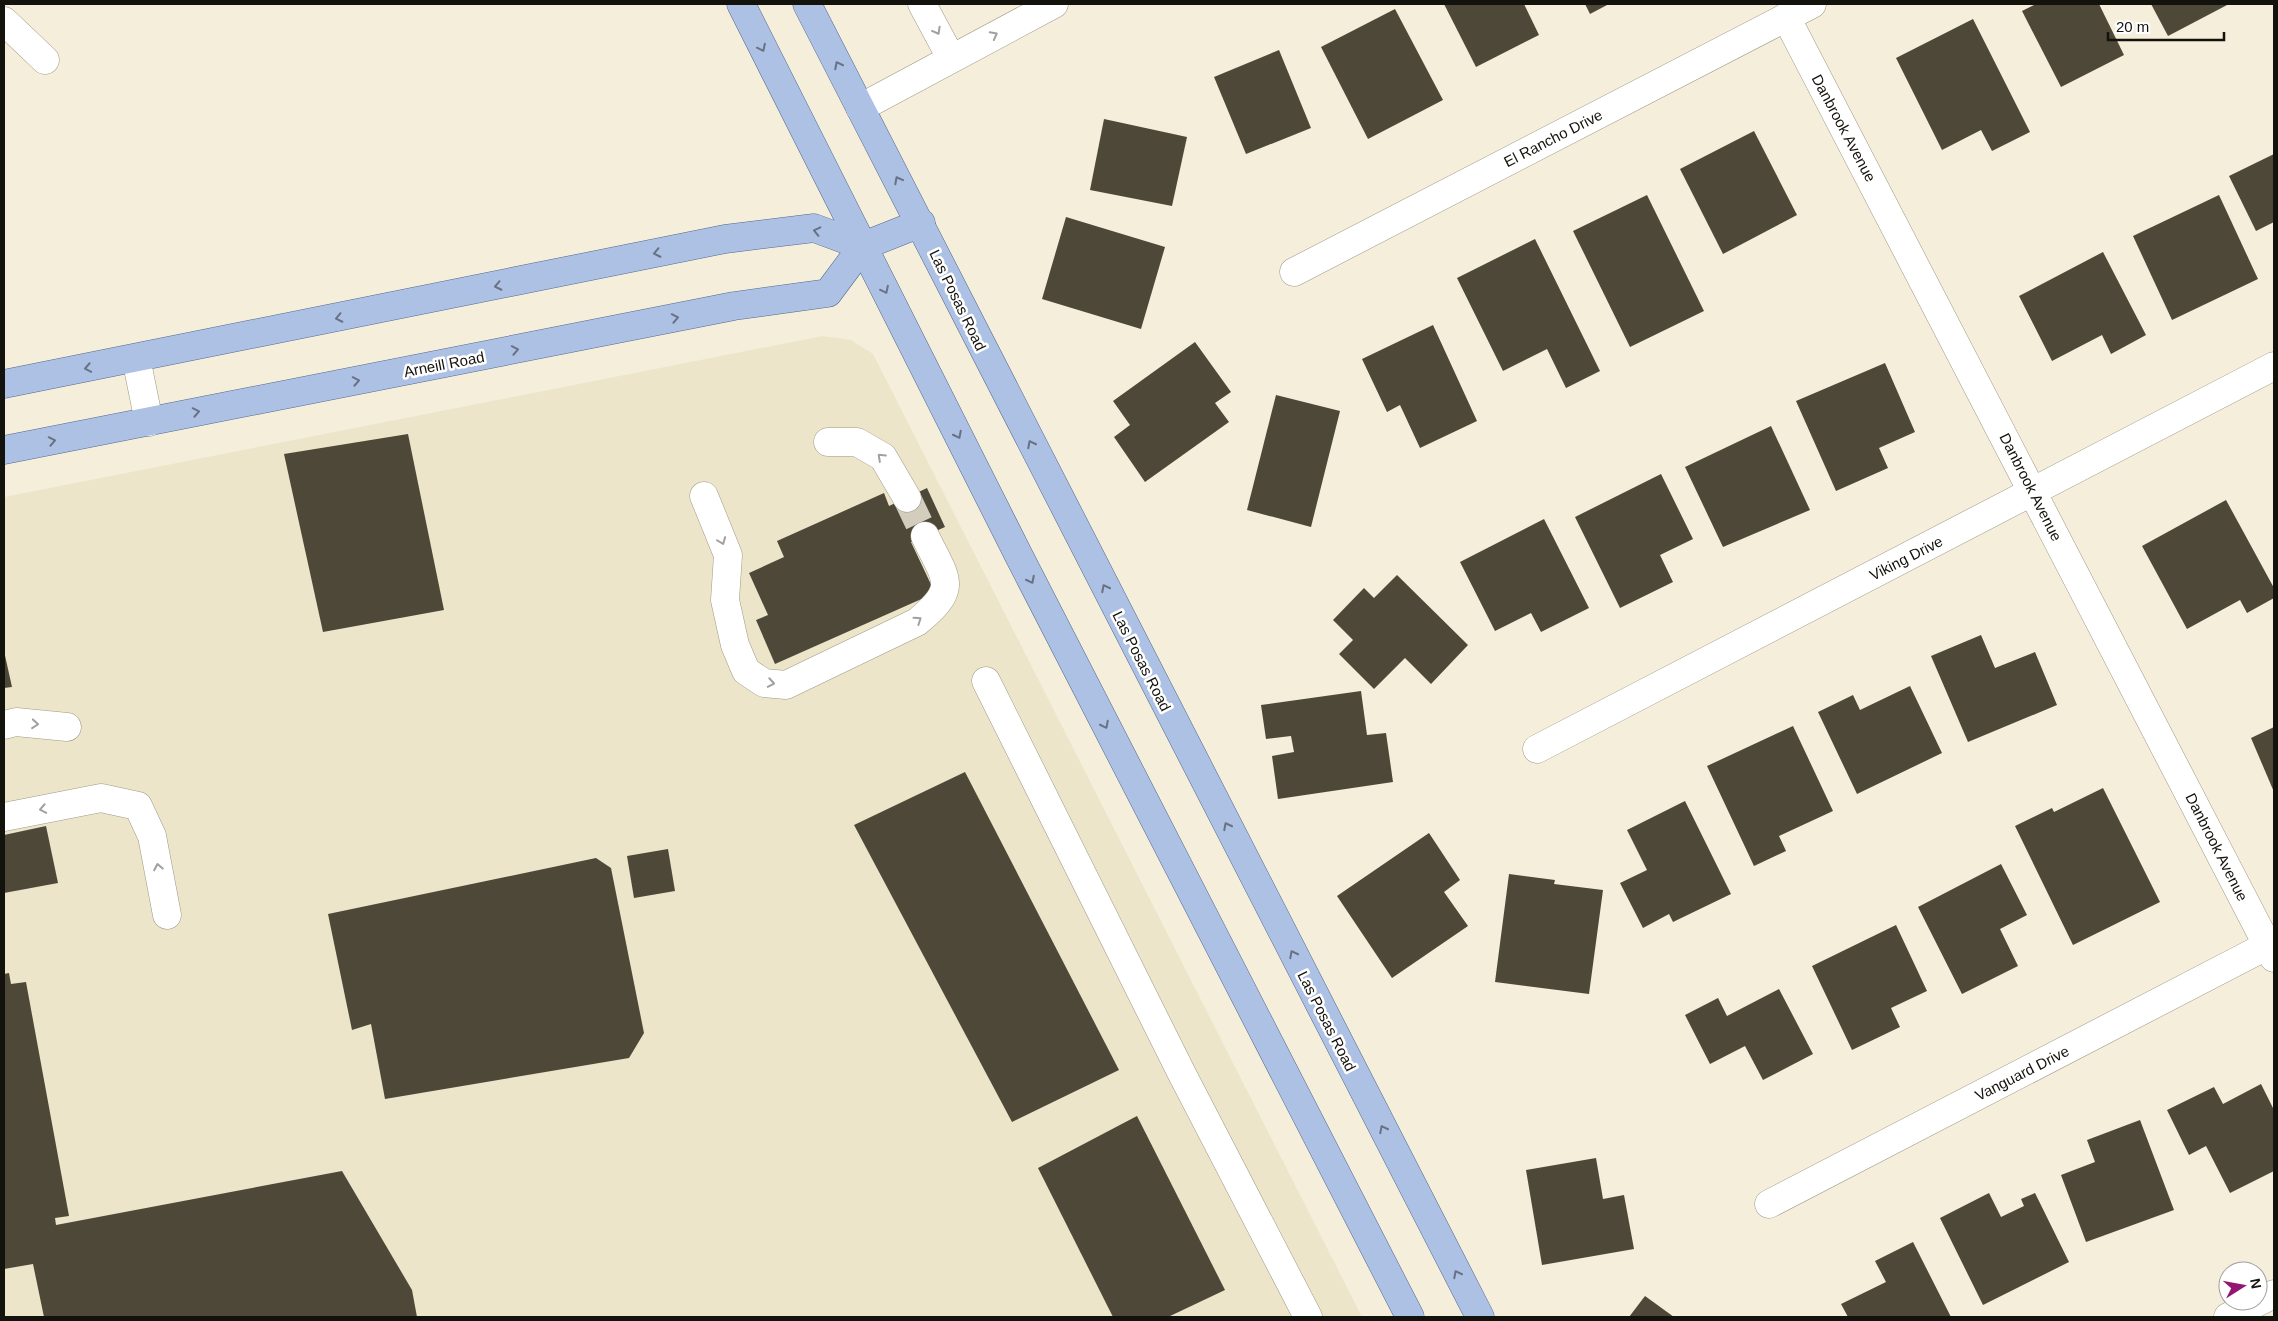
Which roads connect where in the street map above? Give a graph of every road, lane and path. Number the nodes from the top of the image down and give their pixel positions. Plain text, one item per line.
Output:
1 (741, 4) edge
2 (807, 4) edge
3 (922, 4) edge
4 (1054, 4) edge
5 (1812, 4) edge
6 (1786, 17) junction
7 (4, 20) edge
8 (951, 58) junction
9 (45, 60) dead end
10 (860, 108) junction
11 (921, 223) junction
12 (863, 246) junction
13 (1294, 272) dead end
14 (136, 358) junction
15 (2274, 366) edge
16 (4, 384) edge
17 (148, 422) junction
18 (828, 442) dead end
19 (4, 450) edge
20 (2034, 492) junction
21 (704, 496) dead end
22 (907, 498) tunnel mouth
23 (925, 536) tunnel mouth
24 (986, 681) dead end
25 (4, 725) edge
26 (67, 727) dead end
27 (1537, 749) dead end
28 (4, 817) edge
29 (167, 915) dead end
30 (2272, 948) edge
31 (1769, 1204) dead end
32 (2274, 1294) edge
33 (1308, 1317) edge
34 (1410, 1317) edge
35 (1480, 1317) edge
36 (2228, 1317) edge

1 -> 12 main road
10 -> 2 main road, Las Posas Road
3 -> 8 street
8 -> 4 street
5 - 6 street, El Rancho Drive
6 - 13 street, El Rancho Drive
6 - 20 street, Danbrook Avenue
7 - 9 street
8 - 10 street
11 -> 10 main road, Las Posas Road
11 - 12 main road
35 -> 11 main road, Las Posas Road
12 -> 14 main road
17 -> 12 main road, Arneill Road
12 -> 34 main road
14 -> 16 main road
14 - 17 street
15 - 20 street, Viking Drive
19 -> 17 main road, Arneill Road
22 -> 18 street
20 - 27 street, Viking Drive
20 - 30 street, Danbrook Avenue
21 -> 23 street
24 - 33 street
25 -> 26 street
29 -> 28 street
30 - 31 street, Vanguard Drive
32 - 36 street

